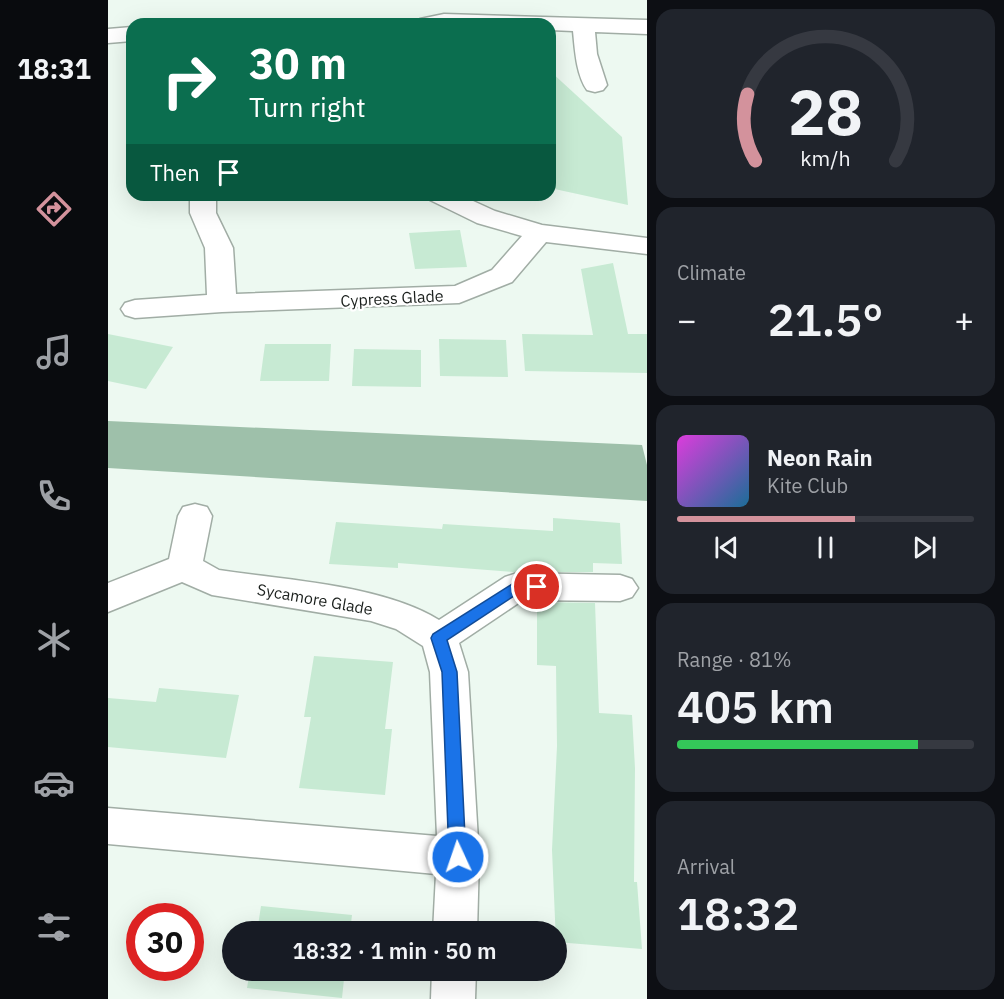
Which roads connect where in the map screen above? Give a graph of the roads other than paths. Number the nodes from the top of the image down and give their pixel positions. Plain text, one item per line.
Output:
1 (556, 23) edge
2 (584, 24) junction
3 (647, 27) edge
4 (126, 34) edge
5 (108, 36) edge
6 (595, 85) dead end
7 (203, 201) edge
8 (451, 201) edge
9 (538, 233) junction
10 (647, 246) edge
11 (222, 303) junction
12 (135, 309) dead end
13 (195, 516) dead end
14 (184, 567) junction
15 (620, 588) dead end
16 (108, 598) edge
17 (439, 638) junction
18 (108, 826) edge
19 (458, 857) junction
20 (456, 921) edge
21 (454, 981) edge
22 (453, 999) edge

1 - 2 street
2 - 3 street
2 - 6 street
4 - 5 street
7 - 11 street
8 - 9 street
9 - 10 street
9 - 11 street, Cypress Glade
11 - 12 street, Cypress Glade
13 - 14 street
14 - 16 street
14 - 17 street, Sycamore Glade
15 - 17 street
17 - 19 street
18 - 19 street
19 - 20 street
21 - 22 street

